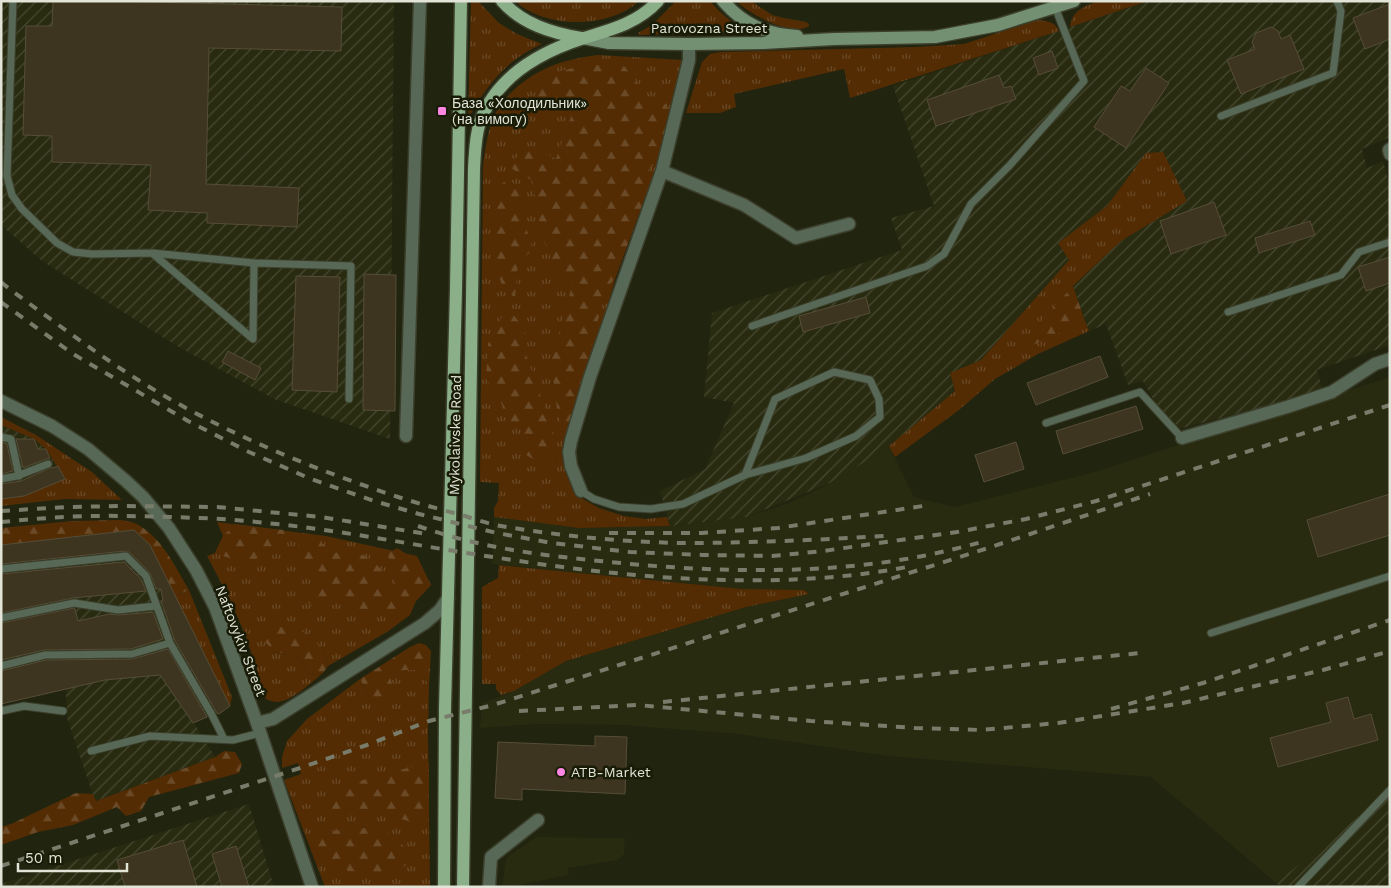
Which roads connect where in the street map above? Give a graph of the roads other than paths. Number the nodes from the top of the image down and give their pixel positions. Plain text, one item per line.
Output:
1 (13, 1) edge
2 (420, 1) edge
3 (461, 1) edge
4 (502, 1) edge
5 (658, 1) edge
6 (723, 1) edge
7 (1074, 1) edge
8 (1337, 1) edge
9 (1055, 8) junction
10 (583, 38) junction
11 (834, 39) junction
12 (689, 44) junction
13 (1221, 116) dead end
14 (1390, 149) edge
15 (1390, 154) edge
16 (662, 171) junction
17 (849, 224) dead end
18 (1390, 242) edge
19 (152, 253) junction
20 (254, 263) junction
21 (1228, 312) dead end
22 (752, 326) dead end
23 (1390, 360) edge
24 (349, 399) dead end
25 (1, 401) edge
26 (1046, 423) dead end
27 (406, 436) dead end
28 (1, 437) edge
29 (1182, 438) joint
30 (48, 464) dead end
31 (745, 475) junction
32 (19, 476) junction
33 (1, 479) edge
34 (581, 491) joint
35 (1, 569) edge
36 (1390, 576) edge
37 (448, 598) junction
38 (156, 606) junction
39 (1, 618) edge
40 (1211, 632) dead end
41 (170, 643) junction
42 (1, 666) edge
43 (1, 711) edge
44 (63, 711) dead end
45 (258, 728) junction
46 (224, 739) junction
47 (91, 751) dead end
48 (1390, 790) edge
49 (538, 820) dead end
50 (312, 887) edge
51 (444, 887) edge
52 (462, 887) edge
53 (489, 887) edge
54 (1298, 887) edge

1 - 19 lane
2 - 27 street
3 - 37 main road, Mykolaivske Road
4 - 10 main road
5 - 10 main road, Mykolaivske Road
6 - 11 main road, Parovozna Street
7 - 9 main road, Parovozna Street
8 - 13 lane
9 - 11 main road, Parovozna Street
9 - 22 lane
10 - 12 main road, Parovozna Street
10 - 52 main road, Mykolaivske Road
11 - 12 main road, Parovozna Street
12 - 16 street
14 - 15 street
16 - 17 street
16 - 34 street
18 - 21 lane
19 - 20 lane
19 - 20 lane
20 - 24 lane
23 - 29 street
25 - 45 street, Naftovykiv Street
26 - 29 lane
28 - 32 lane
30 - 32 lane
31 - 31 lane
31 - 34 lane
32 - 33 lane
35 - 38 lane
36 - 40 lane
37 - 45 street
37 - 51 main road, Mykolaivske Road
38 - 39 lane
38 - 41 lane
41 - 42 lane
41 - 46 lane
43 - 44 lane
45 - 46 lane
45 - 50 street, Naftovykiv Street
46 - 47 lane
48 - 54 lane
49 - 53 street

